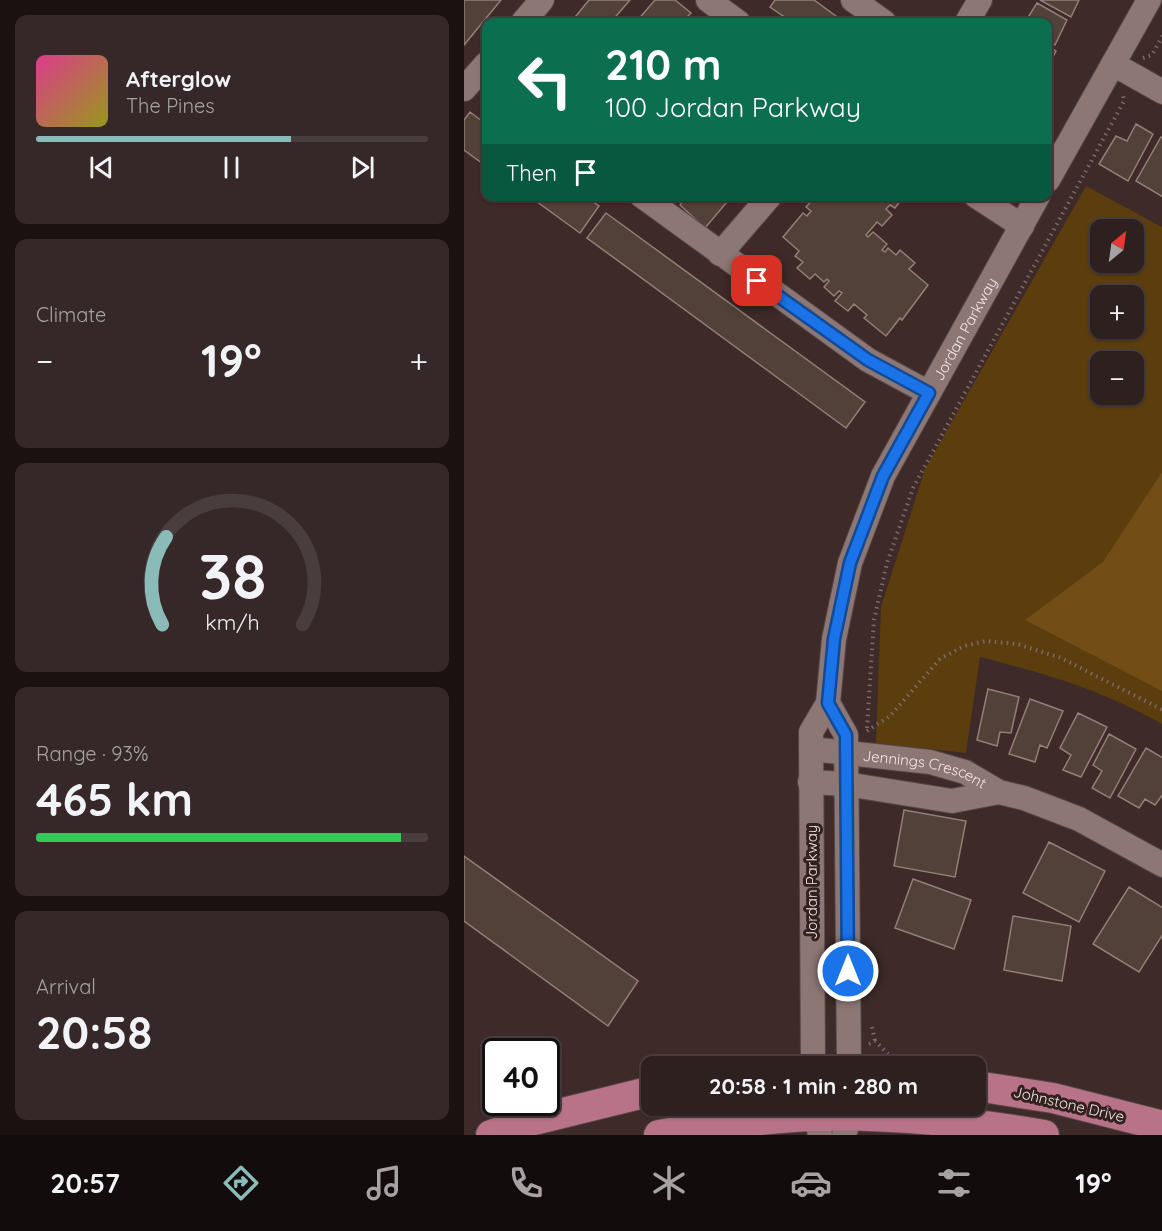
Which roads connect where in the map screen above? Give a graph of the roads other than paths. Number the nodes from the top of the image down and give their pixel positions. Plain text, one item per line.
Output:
1 (542, 0) edge
2 (853, 0) edge
3 (980, 0) edge
4 (1149, 0) edge
5 (526, 18) edge
6 (878, 18) edge
7 (969, 18) edge
8 (1113, 64) junction
9 (1163, 92) edge
10 (1052, 173) edge
11 (649, 201) edge
12 (766, 201) edge
13 (984, 201) edge
14 (1035, 201) edge
15 (1022, 226) junction
16 (720, 254) junction
17 (929, 393) junction
18 (828, 703) junction
19 (854, 744) junction
20 (811, 749) junction
21 (810, 782) junction
22 (846, 784) junction
23 (999, 792) junction
24 (1163, 865) edge
25 (813, 1056) edge
26 (849, 1056) edge
27 (986, 1088) edge
28 (641, 1094) edge
29 (816, 1119) edge
30 (848, 1119) edge
31 (1163, 1126) edge
32 (491, 1135) edge
33 (659, 1135) edge
34 (1044, 1135) edge

1 - 5 street
2 - 6 street
3 - 7 street
4 - 8 street
8 - 9 street
8 - 10 street
11 - 16 street
12 - 16 street
13 - 15 street
14 - 15 street, Jordan Parkway
15 - 17 street, Jordan Parkway
16 - 17 street
17 - 18 street, Jordan Parkway
18 - 19 street
18 - 20 street, Jordan Parkway
19 - 20 street, Jennings Crescent
19 - 22 street
19 - 23 street, Jennings Crescent
20 - 21 street, Jordan Parkway
21 - 22 street, Jennings Crescent
21 - 25 street, Jordan Parkway
22 - 23 street, Jennings Crescent
22 - 26 street
23 - 24 street, Jennings Crescent
27 - 31 main road, Johnstone Drive
28 - 32 main road
29 - 30 main road
29 - 33 main road
30 - 34 main road

